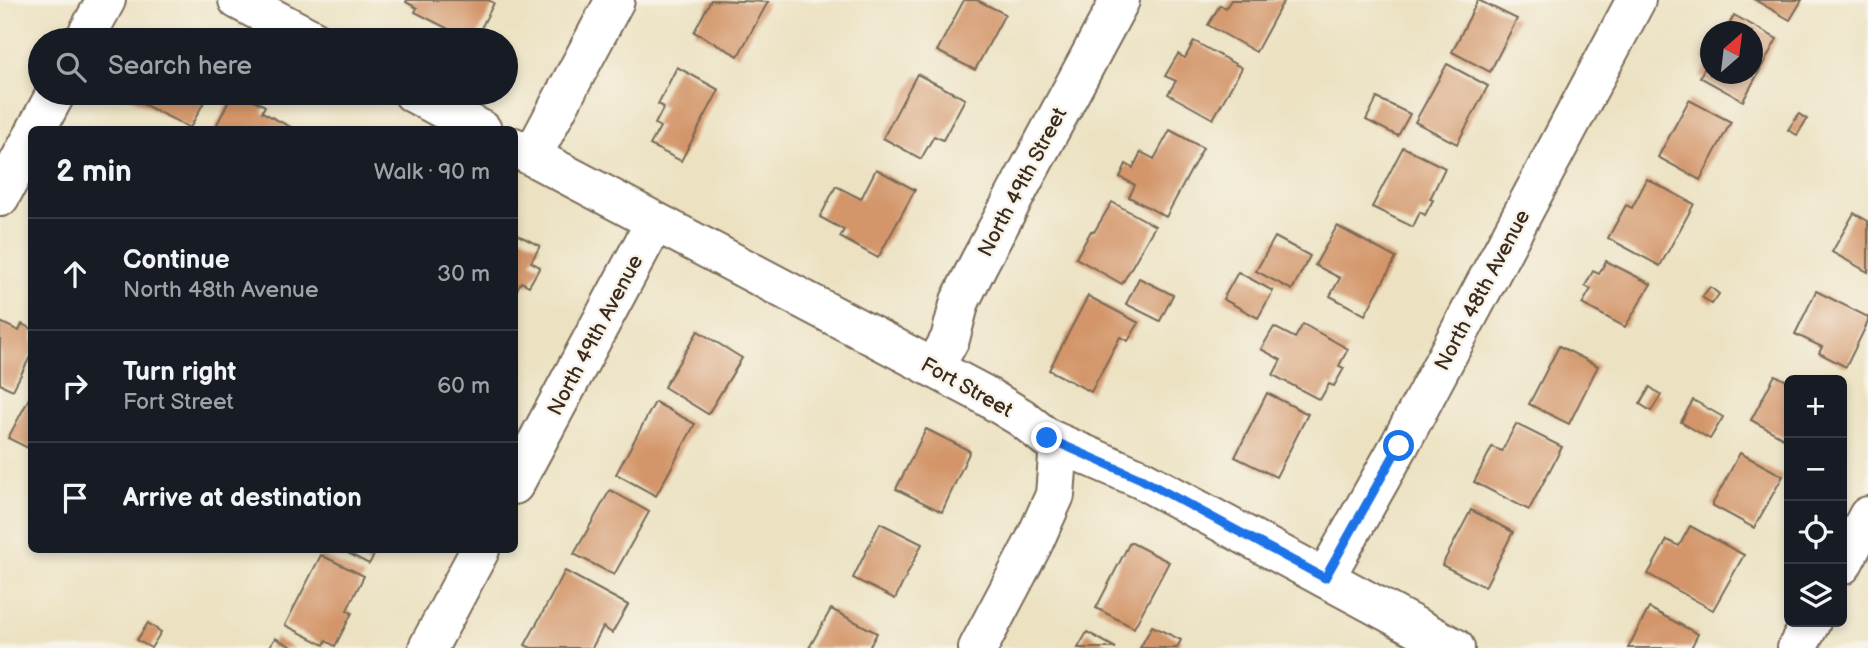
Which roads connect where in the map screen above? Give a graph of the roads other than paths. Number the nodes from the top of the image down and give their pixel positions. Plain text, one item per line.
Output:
1 (106, 0) edge
2 (238, 0) edge
3 (615, 0) edge
4 (1120, 0) edge
5 (1636, 0) edge
6 (91, 28) edge
7 (291, 28) edge
8 (50, 105) edge
9 (435, 105) edge
10 (38, 126) edge
11 (475, 126) edge
12 (28, 145) edge
13 (523, 152) edge
14 (0, 197) edge
15 (655, 222) junction
16 (934, 368) junction
17 (1059, 444) junction
18 (518, 478) edge
19 (1868, 516) edge
20 (478, 553) edge
21 (1843, 564) edge
22 (1325, 578) junction
23 (1808, 627) edge
24 (428, 648) edge
25 (978, 648) edge
26 (1455, 648) edge
27 (1797, 648) edge

1 - 6 street
2 - 7 street
3 - 13 street
4 - 16 street, North 49th Street
5 - 22 street, North 48th Avenue
8 - 10 street
9 - 11 street
12 - 14 street
13 - 15 street, Fort Street
15 - 16 street, Fort Street
15 - 18 street, North 49th Avenue
16 - 17 street, Fort Street
17 - 22 street, Fort Street
17 - 25 street
19 - 21 street
20 - 24 street
22 - 26 street, Fort Street
23 - 27 street

